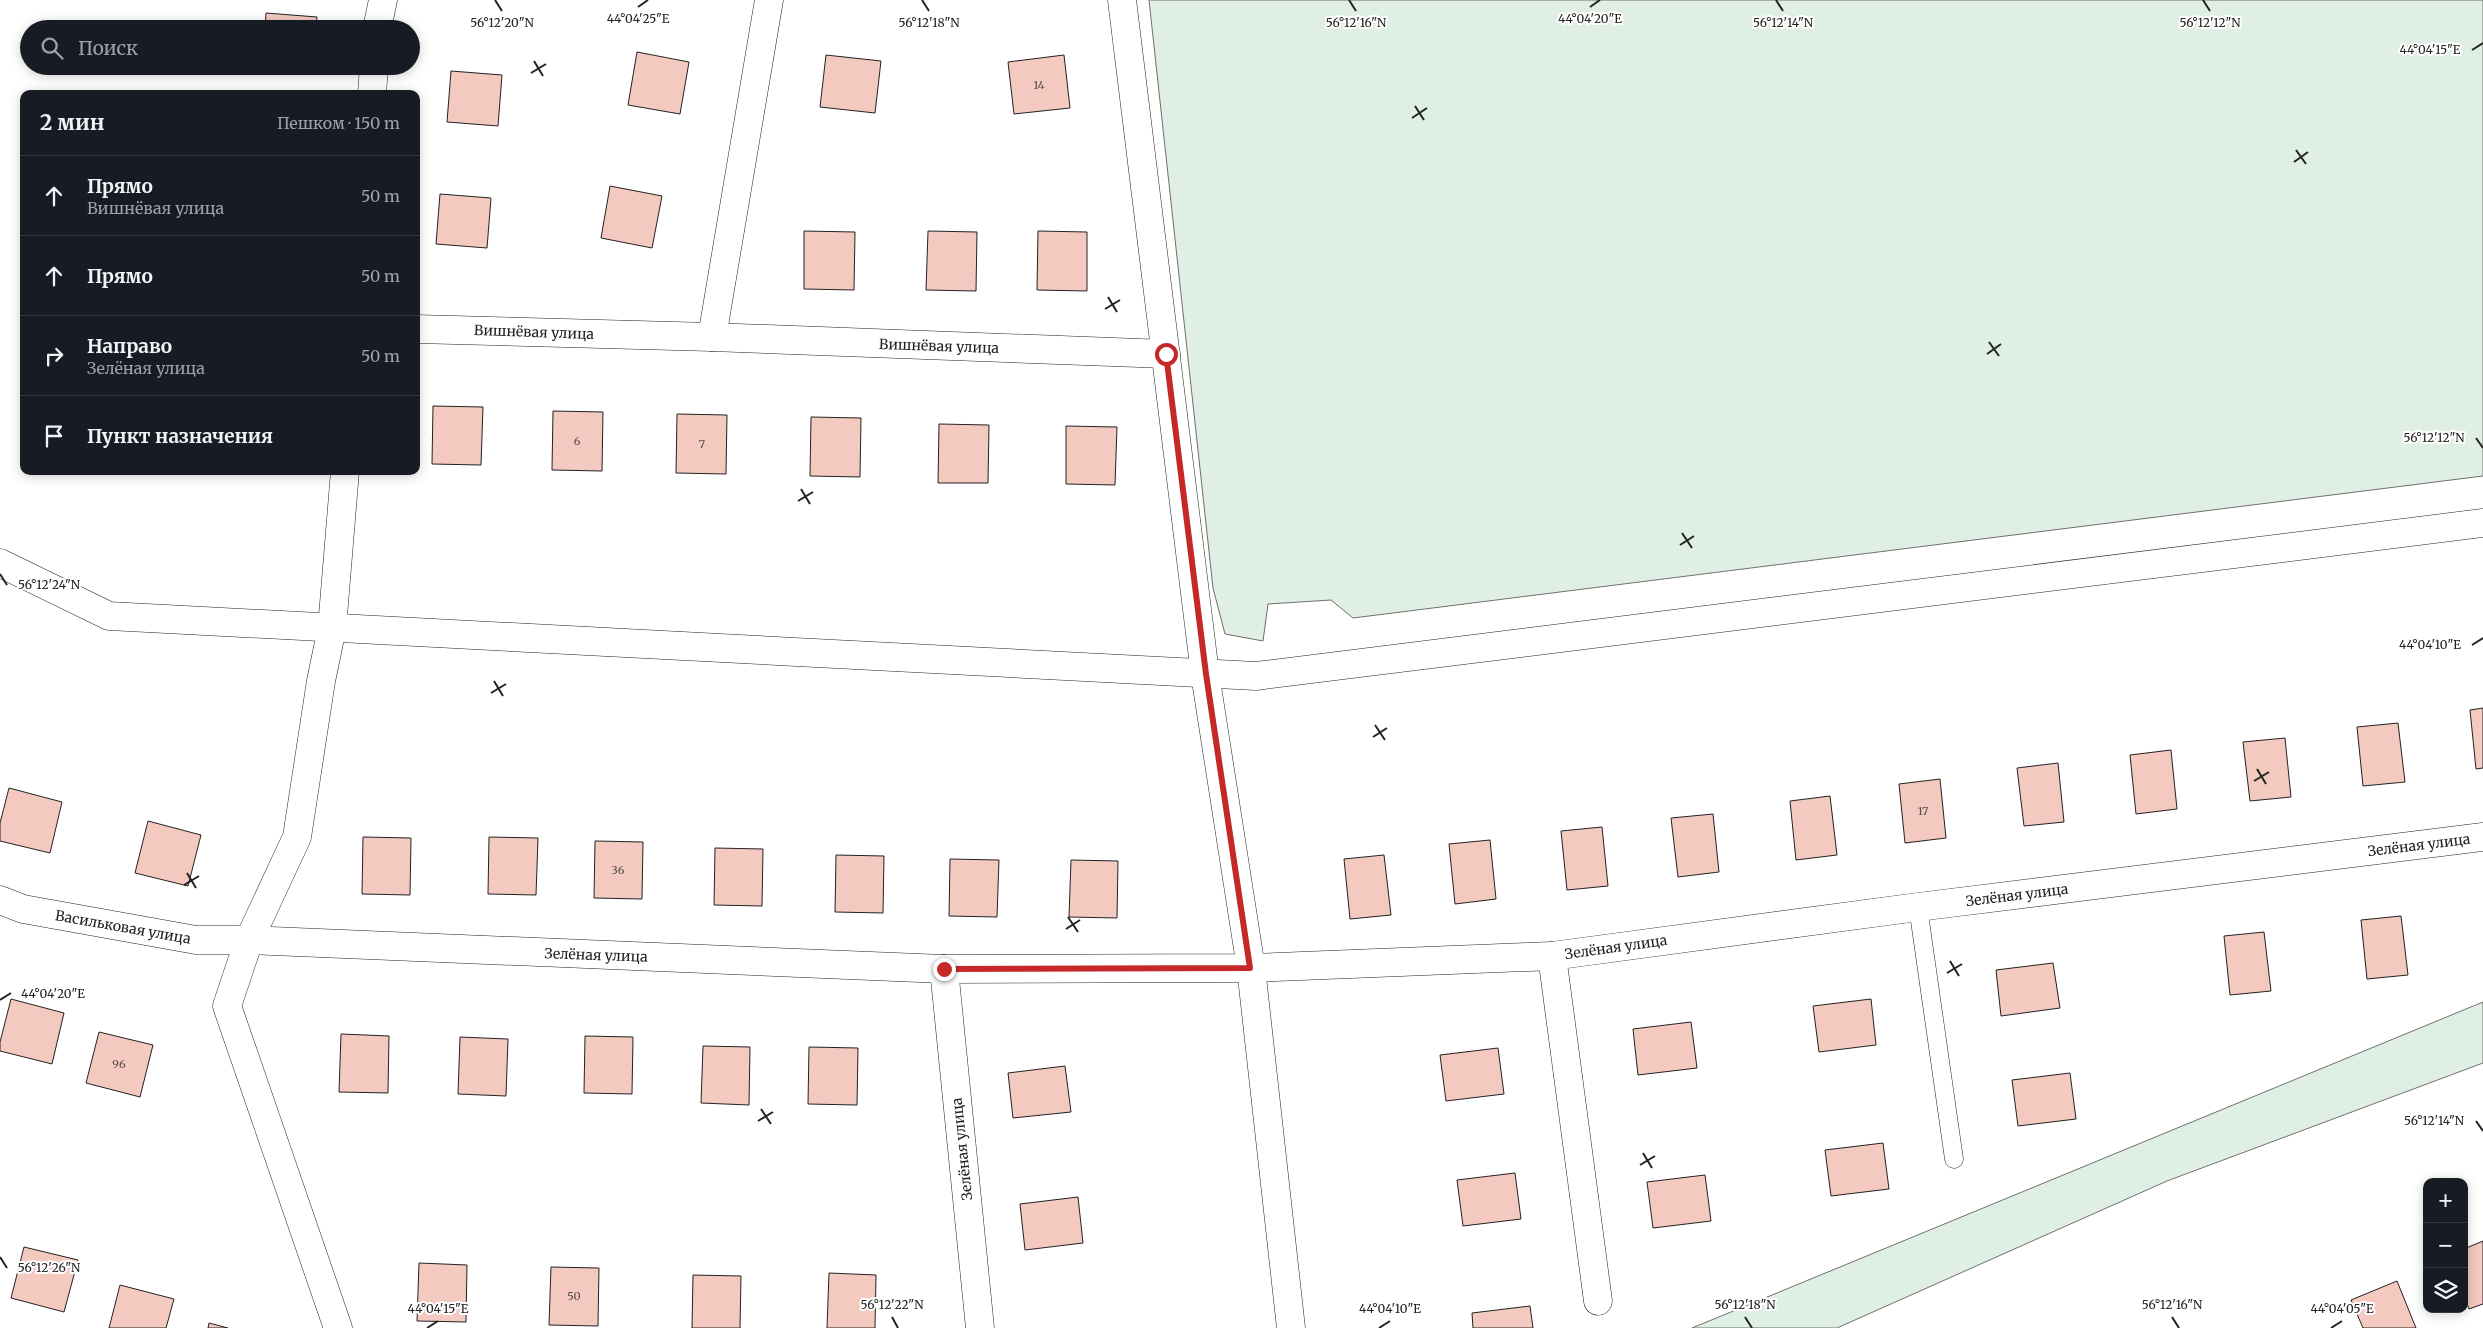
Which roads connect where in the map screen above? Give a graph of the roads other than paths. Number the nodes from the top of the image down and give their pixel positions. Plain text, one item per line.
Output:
1 (383, 0) edge
2 (769, 0) edge
3 (1122, 0) edge
4 (379, 20) edge
5 (373, 75) edge
6 (372, 90) edge
7 (420, 329) edge
8 (712, 337) junction
9 (1166, 354) junction
10 (345, 475) edge
11 (2483, 523) edge
12 (0, 563) edge
13 (332, 628) junction
14 (1206, 674) junction
15 (2483, 837) edge
16 (0, 900) edge
17 (1918, 907) junction
18 (249, 940) junction
19 (1552, 956) junction
20 (1250, 968) junction
21 (944, 969) junction
22 (1954, 1159) dead end
23 (1598, 1301) dead end
24 (338, 1328) edge
25 (980, 1328) edge
26 (1291, 1328) edge

1 - 4 street
2 - 8 street
3 - 9 street
5 - 6 street
7 - 8 street, Вишнёвая улица
8 - 9 street, Вишнёвая улица
9 - 14 street
10 - 13 street
11 - 14 street
12 - 13 street
13 - 14 street
13 - 18 street
14 - 20 street
15 - 17 street, Зелёная улица
16 - 18 street, Васильковая улица
17 - 19 street, Зелёная улица
17 - 22 lane
18 - 21 street, Зелёная улица
18 - 24 street
19 - 20 street, Зелёная улица
19 - 23 street, Зелёная улица
20 - 21 street, Зелёная улица
20 - 26 street
21 - 25 street, Зелёная улица

